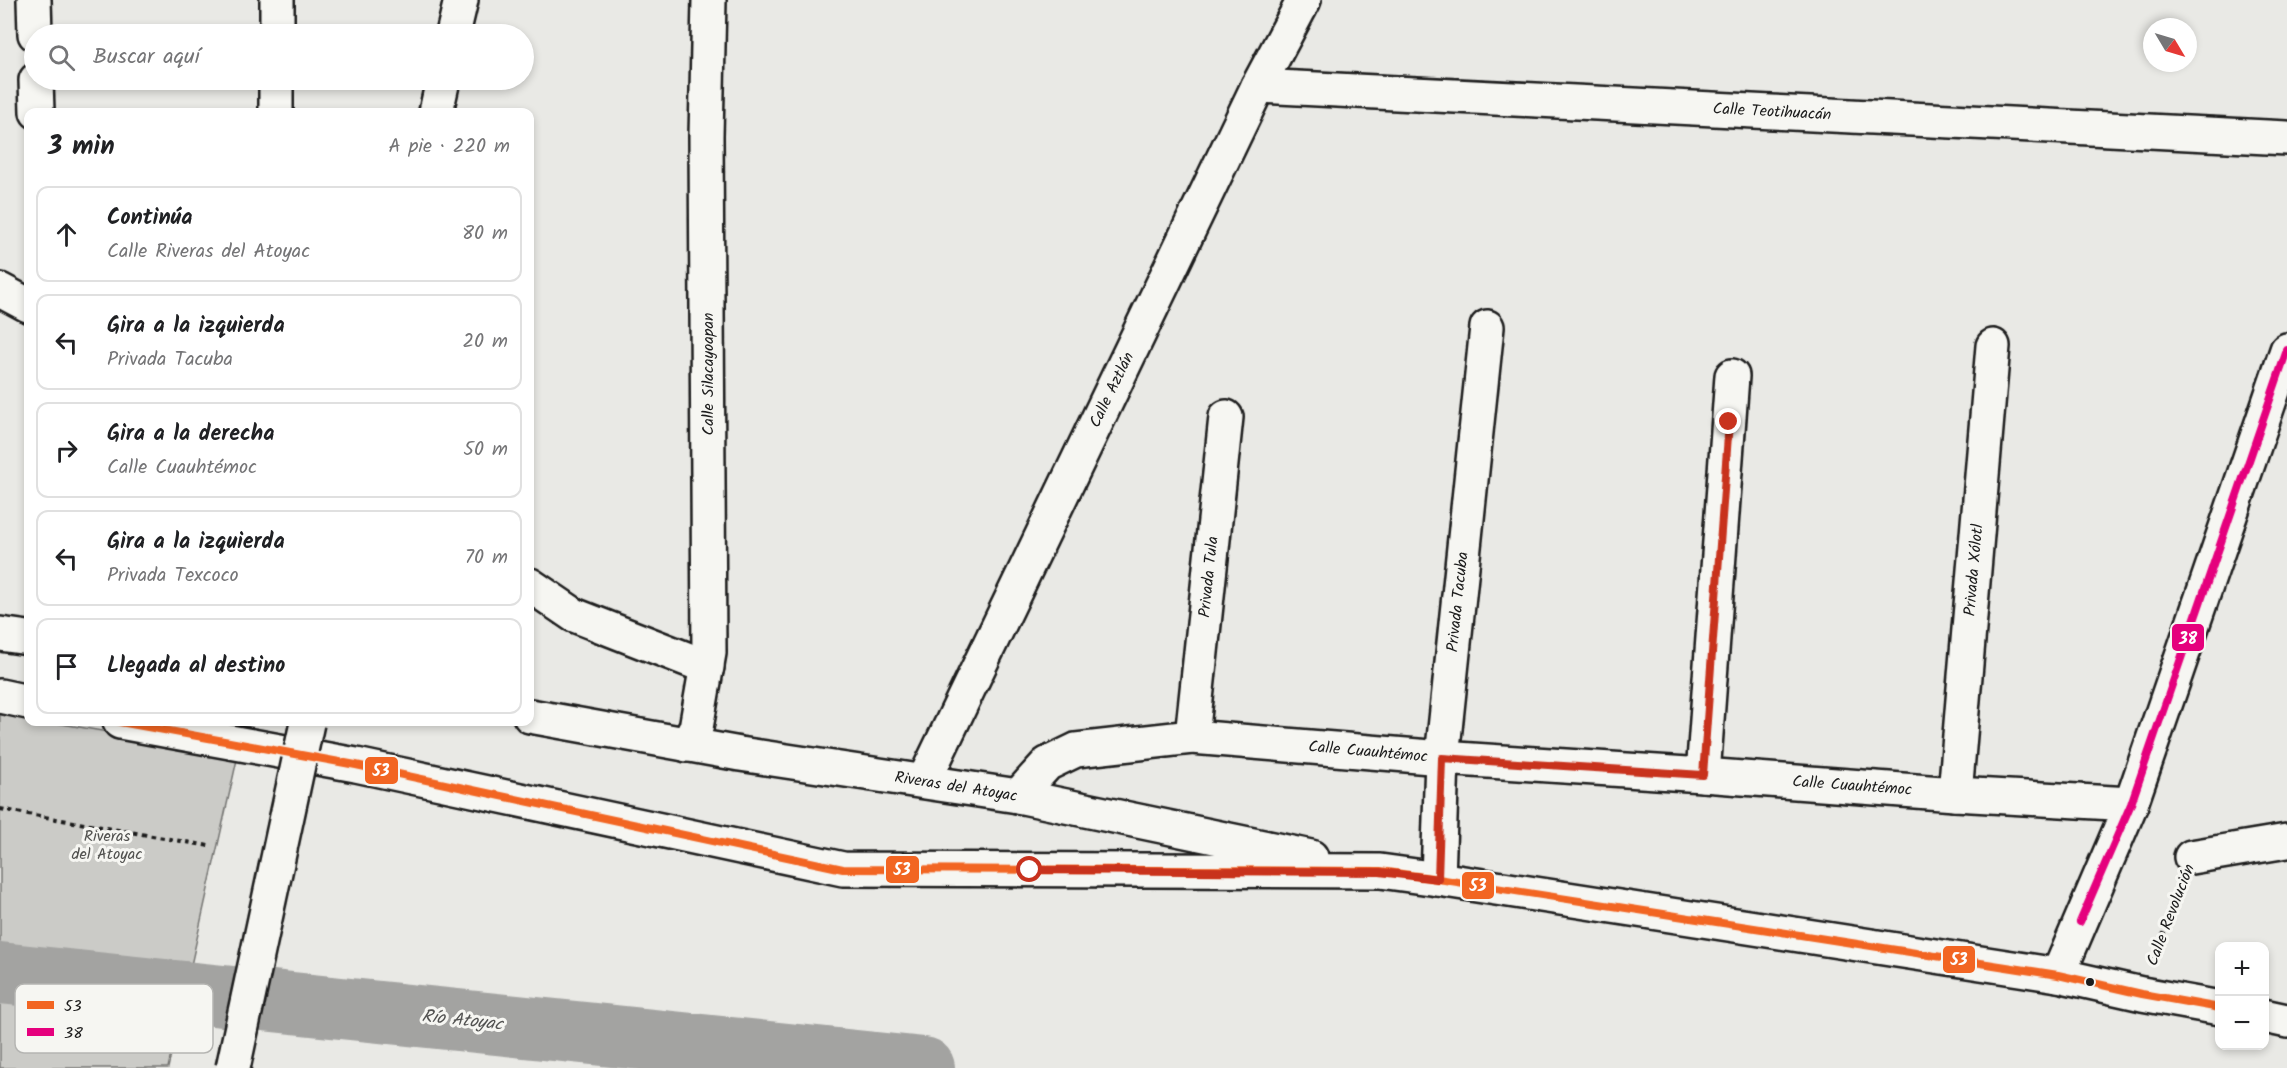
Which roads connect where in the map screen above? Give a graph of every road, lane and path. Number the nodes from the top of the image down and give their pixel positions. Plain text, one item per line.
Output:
1 (34, 0) edge
2 (277, 0) edge
3 (461, 0) edge
4 (710, 0) edge
5 (1304, 0) edge
6 (35, 24) edge
7 (277, 24) edge
8 (455, 24) edge
9 (1258, 86) junction
10 (36, 90) edge
11 (276, 90) edge
12 (441, 90) edge
13 (37, 108) edge
14 (276, 108) edge
15 (437, 108) edge
16 (2287, 138) edge
17 (0, 290) edge
18 (24, 303) edge
19 (1488, 327) dead end
20 (1993, 346) dead end
21 (2287, 350) edge
22 (1732, 375) dead end
23 (1226, 417) dead end
24 (534, 588) edge
25 (0, 634) edge
26 (24, 637) edge
27 (707, 667) junction
28 (0, 696) edge
29 (24, 701) edge
30 (534, 717) edge
31 (142, 726) edge
32 (306, 726) edge
33 (1192, 737) junction
34 (687, 745) junction
35 (1442, 758) junction
36 (1703, 775) junction
37 (924, 781) junction
38 (1955, 794) junction
39 (1018, 796) junction
40 (2131, 804) junction
41 (0, 809) edge
42 (2287, 841) edge
43 (209, 846) dead end
44 (2192, 857) joint
45 (1380, 872) junction
46 (1438, 879) junction
47 (2058, 975) junction
48 (2142, 994) junction
49 (2215, 1007) edge
50 (2269, 1017) edge
51 (2287, 1021) edge
52 (232, 1068) edge

1 - 6 street
2 - 7 street
3 - 8 street
4 - 27 street, Calle Silacayoapan
5 - 9 street, Calle Aztlán
9 - 16 street, Calle Teotihuacán
9 - 37 street, Calle Aztlán
10 - 13 street
11 - 14 street
12 - 15 street
17 - 18 street
19 - 35 street, Privada Tacuba
20 - 38 street, Privada Xólotl
21 - 40 street
22 - 36 street
23 - 33 street, Privada Tula
24 - 27 street
25 - 26 street
27 - 34 street, Calle Silacayoapan
28 - 29 street
30 - 34 street, Riveras del Atoyac
31 - 45 street
32 - 52 street, bridge
33 - 35 street, Calle Cuauhtémoc
33 - 39 street, Calle Cuauhtémoc
34 - 37 street, Riveras del Atoyac
35 - 36 street, Calle Cuauhtémoc
35 - 46 street, Privada Tacuba
36 - 38 street, Calle Cuauhtémoc
37 - 39 street, Riveras del Atoyac
38 - 40 street, Calle Cuauhtémoc
39 - 45 street, Riveras del Atoyac
40 - 47 street
41 - 43 path
42 - 44 street, Calle Revolución
44 - 48 path, Calle Revolución
45 - 46 street
46 - 47 street
47 - 48 street
48 - 49 street
50 - 51 street

